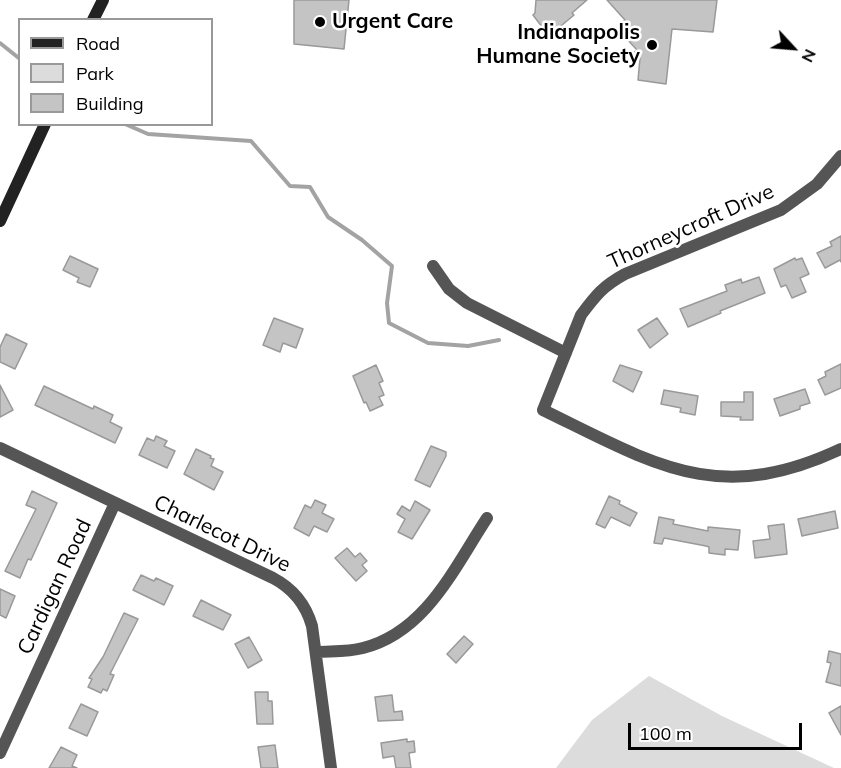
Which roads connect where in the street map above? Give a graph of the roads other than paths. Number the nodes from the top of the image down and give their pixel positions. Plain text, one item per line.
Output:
1 (103, 0) edge
2 (94, 18) edge
3 (44, 126) edge
4 (841, 156) edge
5 (0, 221) edge
6 (433, 266) dead end
7 (566, 353) junction
8 (0, 448) edge
9 (841, 448) edge
10 (115, 503) junction
11 (487, 518) dead end
12 (317, 652) junction
13 (0, 753) edge
14 (331, 768) edge

1 - 2 main road
3 - 5 main road
4 - 7 street, Thorneycroft Drive
6 - 7 street
7 - 9 street, Thorneycroft Drive
8 - 10 street, Charlecot Drive
10 - 12 street, Charlecot Drive
10 - 13 street, Cardigan Road
11 - 12 street
12 - 14 street, Charlecot Drive

